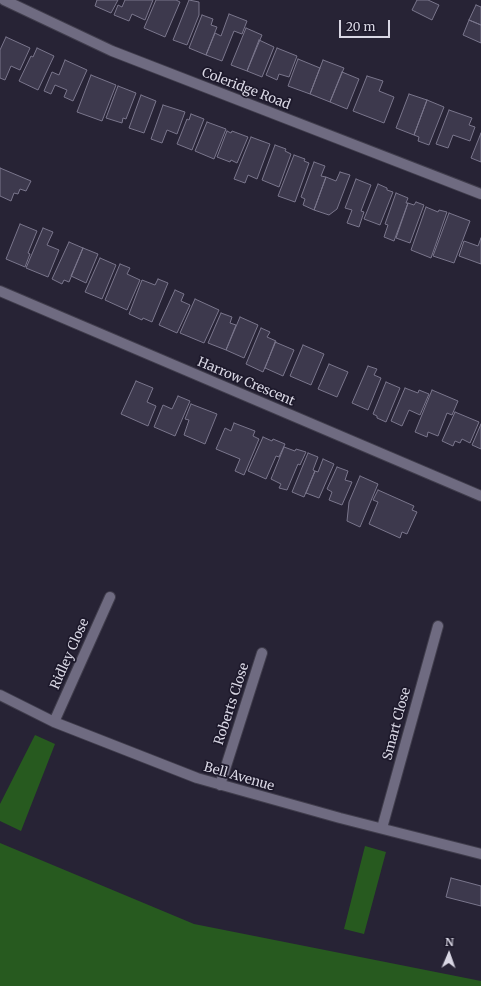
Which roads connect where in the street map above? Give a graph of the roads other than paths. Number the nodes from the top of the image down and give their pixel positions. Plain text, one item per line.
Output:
1 (4, 0) edge
2 (481, 194) edge
3 (0, 291) edge
4 (481, 496) edge
5 (110, 597) dead end
6 (438, 626) dead end
7 (262, 653) dead end
8 (0, 695) edge
9 (54, 722) junction
10 (220, 785) junction
11 (382, 828) junction
12 (481, 854) edge

1 - 2 street, Coleridge Road
3 - 4 street, Harrow Crescent
5 - 9 street, Ridley Close
6 - 11 street, Smart Close
7 - 10 street, Roberts Close
8 - 9 street, Bell Avenue
9 - 10 street, Bell Avenue
10 - 11 street, Bell Avenue
11 - 12 street, Bell Avenue

